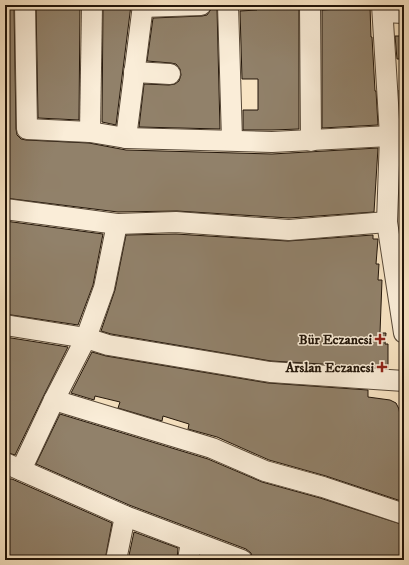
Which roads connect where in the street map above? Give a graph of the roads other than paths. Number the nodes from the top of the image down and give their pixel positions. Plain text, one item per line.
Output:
1 (25, 5) edge
2 (92, 5) edge
3 (201, 5) edge
4 (228, 5) edge
5 (310, 5) edge
6 (143, 6) edge
7 (383, 9) edge
8 (404, 13) edge
9 (134, 72) junction
10 (170, 74) dead end
11 (90, 132) junction
12 (390, 136) junction
13 (126, 138) junction
14 (232, 140) junction
15 (312, 141) junction
16 (5, 209) edge
17 (387, 222) junction
18 (117, 224) junction
19 (5, 325) edge
20 (404, 333) edge
21 (86, 338) junction
22 (404, 381) edge
23 (54, 400) junction
24 (13, 467) edge
25 (404, 514) edge
26 (125, 516) junction
27 (189, 551) edge
28 (116, 560) edge
29 (242, 560) edge

1 - 11 street
2 - 11 street
3 - 6 street
4 - 14 street
5 - 15 street
6 - 9 street
7 - 8 street
7 - 12 street
9 - 10 street
9 - 13 street
11 - 13 street
12 - 15 street
12 - 17 street
13 - 14 street
14 - 15 street
16 - 18 street
17 - 18 street
17 - 20 street
18 - 21 street
19 - 21 street
21 - 22 street
21 - 23 street
23 - 24 street
23 - 25 street
24 - 26 street
26 - 27 street
26 - 28 street
27 - 29 street

